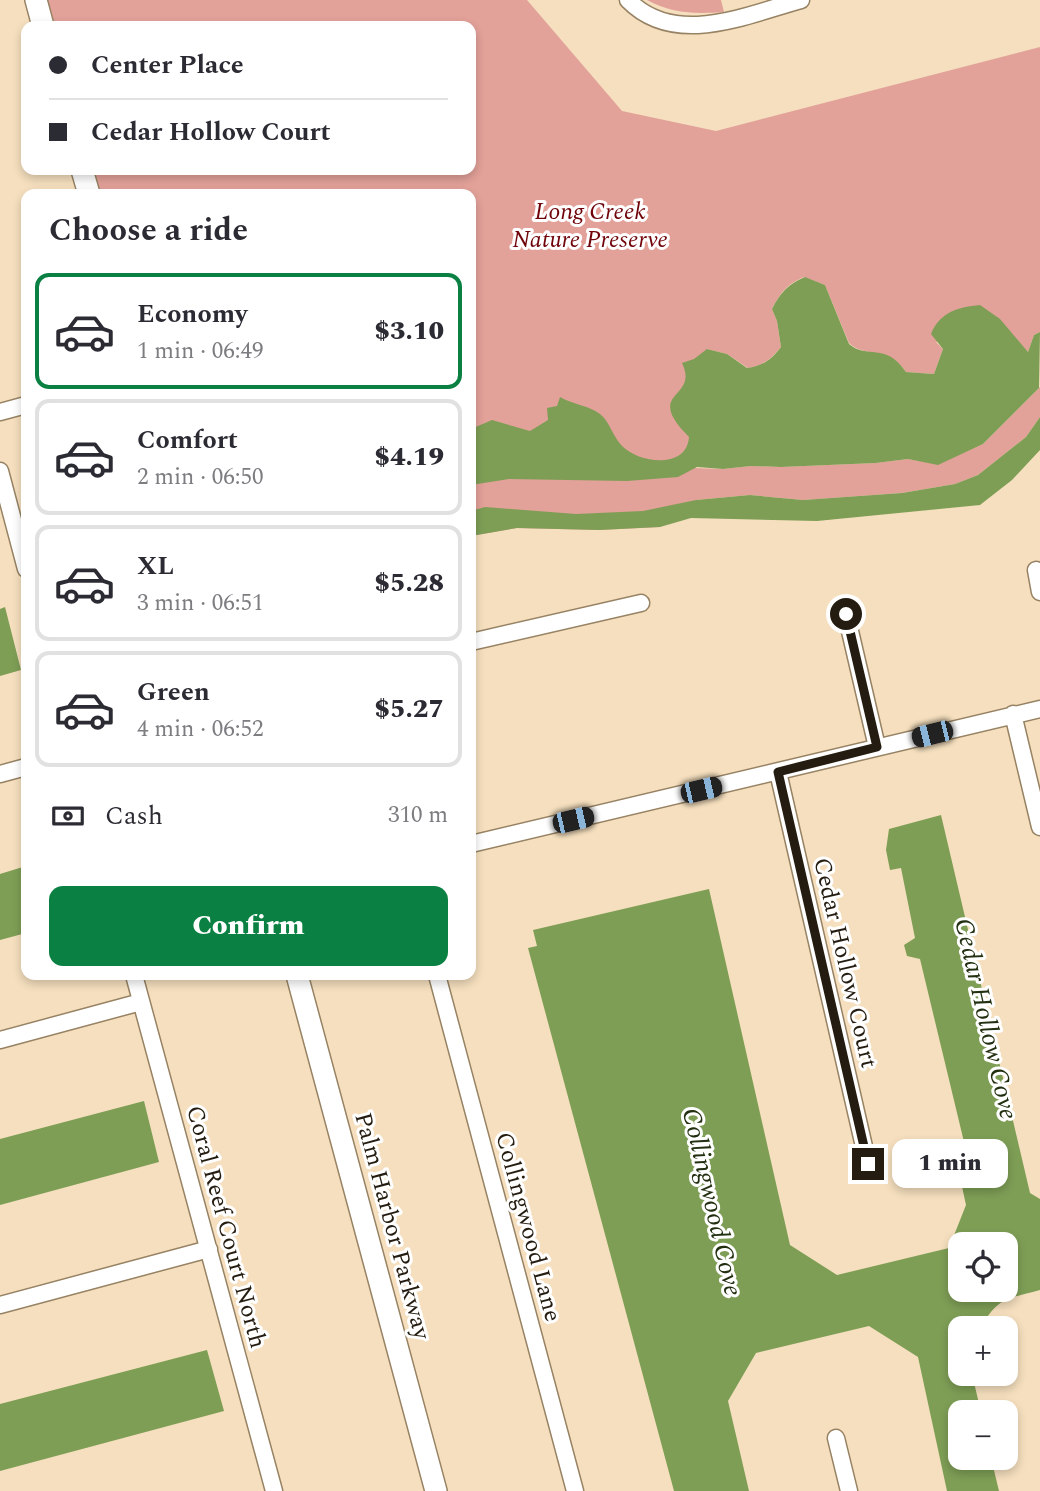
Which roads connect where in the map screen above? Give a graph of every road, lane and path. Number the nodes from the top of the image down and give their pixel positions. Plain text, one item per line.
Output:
1 (36, 0) edge
2 (628, 0) edge
3 (800, 0) edge
4 (42, 21) edge
5 (21, 406) edge
6 (0, 412) edge
7 (0, 471) edge
8 (5, 507) edge
9 (21, 554) edge
10 (1035, 570) dead end
11 (1040, 592) edge
12 (641, 603) dead end
13 (846, 614) dead end
14 (476, 641) edge
15 (1040, 709) edge
16 (1013, 714) junction
17 (877, 747) junction
18 (21, 768) edge
19 (778, 772) junction
20 (0, 774) edge
21 (1040, 827) edge
22 (476, 843) edge
23 (135, 980) edge
24 (298, 980) edge
25 (438, 980) edge
26 (141, 1002) junction
27 (0, 1040) edge
28 (868, 1164) dead end
29 (209, 1249) junction
30 (0, 1305) edge
31 (836, 1438) dead end
32 (274, 1491) edge
33 (436, 1491) edge
34 (575, 1491) edge
35 (849, 1491) edge

1 - 4 street
2 - 3 street
5 - 6 street
7 - 8 street
8 - 9 street
10 - 11 street
12 - 14 street
13 - 17 street
15 - 16 street
16 - 17 street
16 - 21 street
17 - 19 street
18 - 20 street
19 - 22 street
19 - 28 street, Cedar Hollow Court
23 - 26 street, Coral Reef Court North
24 - 33 street, Palm Harbor Parkway
25 - 34 street, Collingwood Lane
26 - 27 street
26 - 29 street, Coral Reef Court North
29 - 30 street
29 - 32 street, Coral Reef Court North
31 - 35 street

